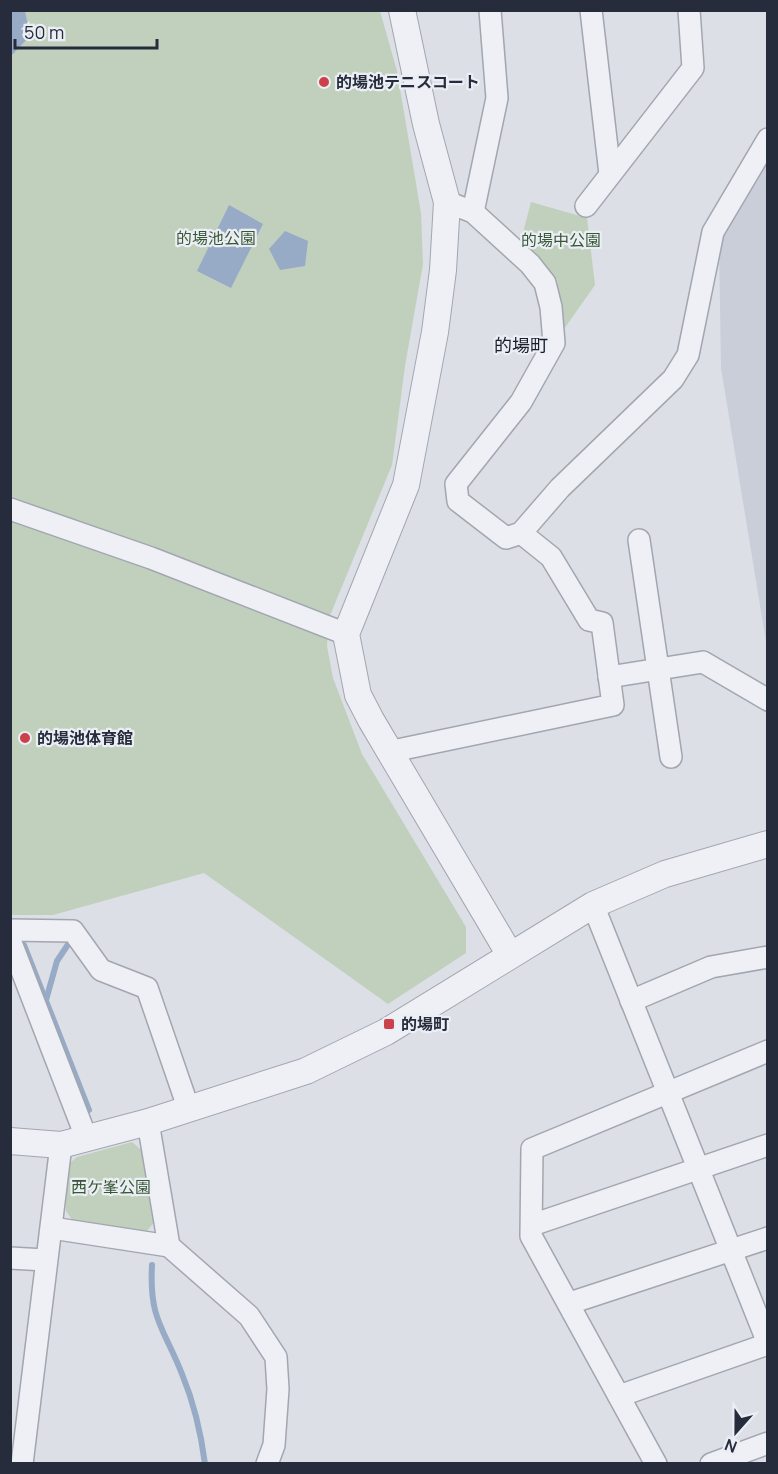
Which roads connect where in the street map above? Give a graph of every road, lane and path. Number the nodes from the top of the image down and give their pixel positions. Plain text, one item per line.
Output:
1 (402, 10) edge
2 (490, 10) edge
3 (591, 10) edge
4 (689, 10) edge
5 (768, 140) edge
6 (610, 174) junction
7 (447, 202) junction
8 (586, 206) dead end
9 (473, 212) junction
10 (10, 509) edge
11 (521, 532) junction
12 (639, 540) dead end
13 (346, 634) junction
14 (657, 669) junction
15 (609, 677) junction
16 (768, 700) edge
17 (388, 752) junction
18 (672, 758) dead end
19 (767, 847) edge
20 (593, 905) junction
21 (10, 930) edge
22 (10, 940) edge
23 (510, 955) junction
24 (768, 957) edge
25 (631, 1001) junction
26 (768, 1051) edge
27 (666, 1092) junction
28 (189, 1107) junction
29 (148, 1122) junction
30 (86, 1137) junction
31 (10, 1141) edge
32 (61, 1145) junction
33 (768, 1145) edge
34 (696, 1169) junction
35 (532, 1225) junction
36 (52, 1228) junction
37 (768, 1238) edge
38 (170, 1246) junction
39 (730, 1250) junction
40 (10, 1258) edge
41 (45, 1260) junction
42 (570, 1303) junction
43 (768, 1343) edge
44 (619, 1396) junction
45 (768, 1443) edge
46 (22, 1464) edge
47 (267, 1464) edge
48 (657, 1464) edge
49 (711, 1464) edge

1 - 7 street
2 - 9 street
3 - 6 street
4 - 6 street
5 - 11 street
6 - 8 street
7 - 9 street
7 - 13 street
9 - 11 street
10 - 13 street
11 - 15 street
12 - 14 street
13 - 17 street
14 - 15 street
14 - 16 street
14 - 18 street
15 - 17 street
17 - 23 street
19 - 20 street
20 - 23 street
20 - 25 street
21 - 28 street
22 - 30 street
23 - 28 street
24 - 25 street
25 - 27 street
26 - 27 street
27 - 34 street
27 - 35 street
28 - 29 street
29 - 30 street
29 - 38 street
30 - 32 street
31 - 32 street
32 - 36 street
33 - 34 street
34 - 35 street
34 - 39 street
35 - 42 street
36 - 38 street
36 - 41 street
37 - 39 street
38 - 47 street
39 - 42 street
39 - 43 street
40 - 41 street
41 - 46 street
42 - 44 street
43 - 44 street
44 - 48 street
45 - 49 street

